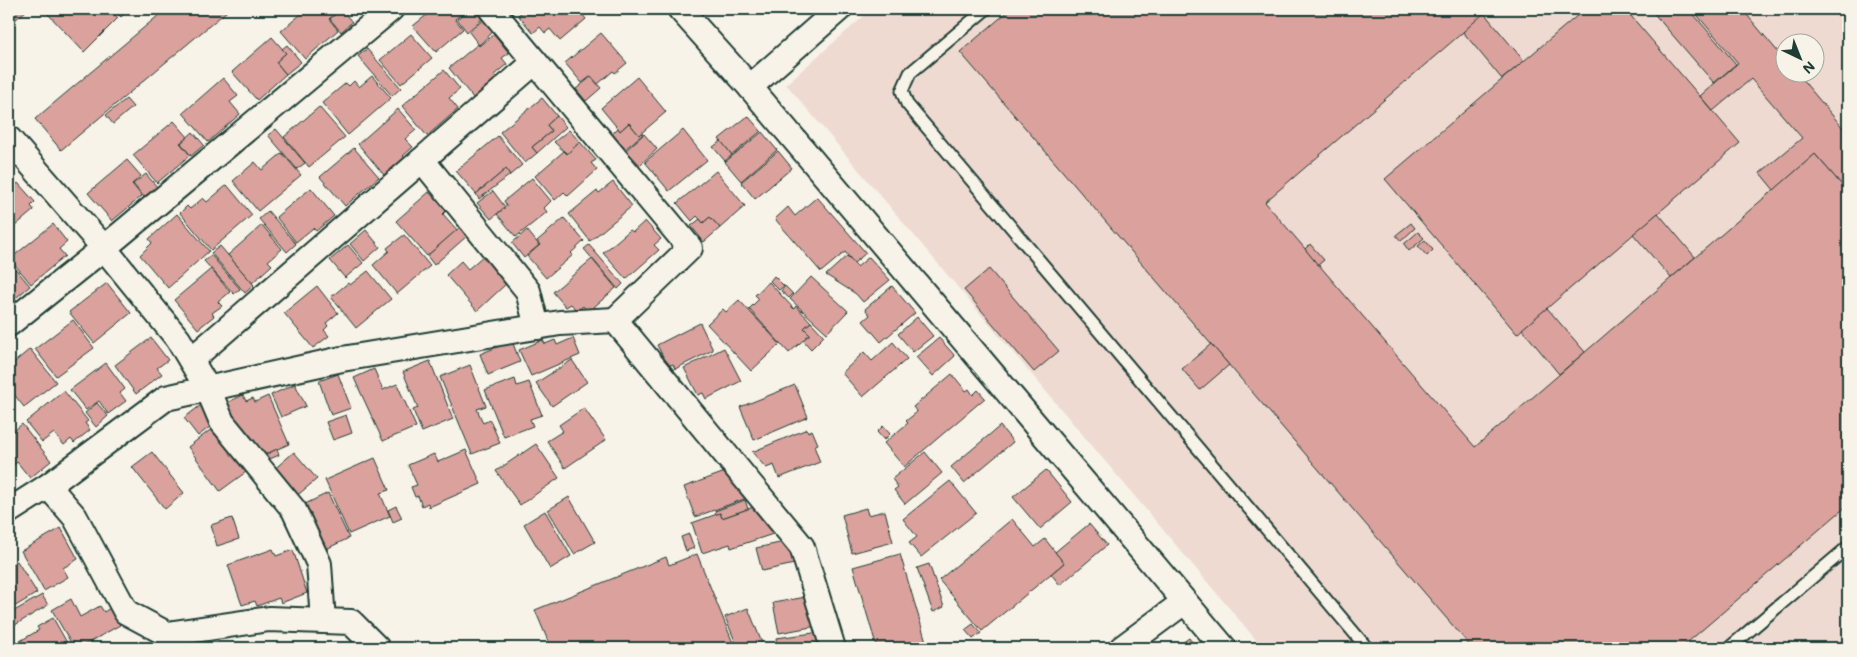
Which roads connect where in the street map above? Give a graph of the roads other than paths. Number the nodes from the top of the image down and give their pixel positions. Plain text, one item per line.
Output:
1 (391, 9) edge
2 (491, 9) edge
3 (680, 9) edge
4 (839, 9) edge
5 (986, 9) edge
6 (535, 62) junction
7 (750, 87) junction
8 (9, 139) edge
9 (422, 160) junction
10 (104, 248) junction
11 (615, 320) junction
12 (9, 324) edge
13 (536, 327) junction
14 (191, 360) junction
15 (208, 389) junction
16 (48, 486) junction
17 (9, 511) edge
18 (1848, 547) edge
19 (1184, 602) junction
20 (323, 621) junction
21 (376, 648) edge
22 (832, 648) edge
23 (1122, 648) edge
24 (1224, 648) edge
25 (1367, 648) edge
26 (1729, 648) edge

1 - 10 street
2 - 6 street
3 - 7 street
4 - 7 street
5 - 25 lane
6 - 9 street
6 - 11 street
7 - 19 street
8 - 10 street
9 - 13 street
9 - 14 street
10 - 12 street
10 - 14 street
11 - 13 street
11 - 22 street
13 - 15 street
14 - 15 street
15 - 16 street
15 - 20 street
16 - 17 street
16 - 20 street
18 - 26 lane
19 - 23 street
19 - 24 street
20 - 21 street

